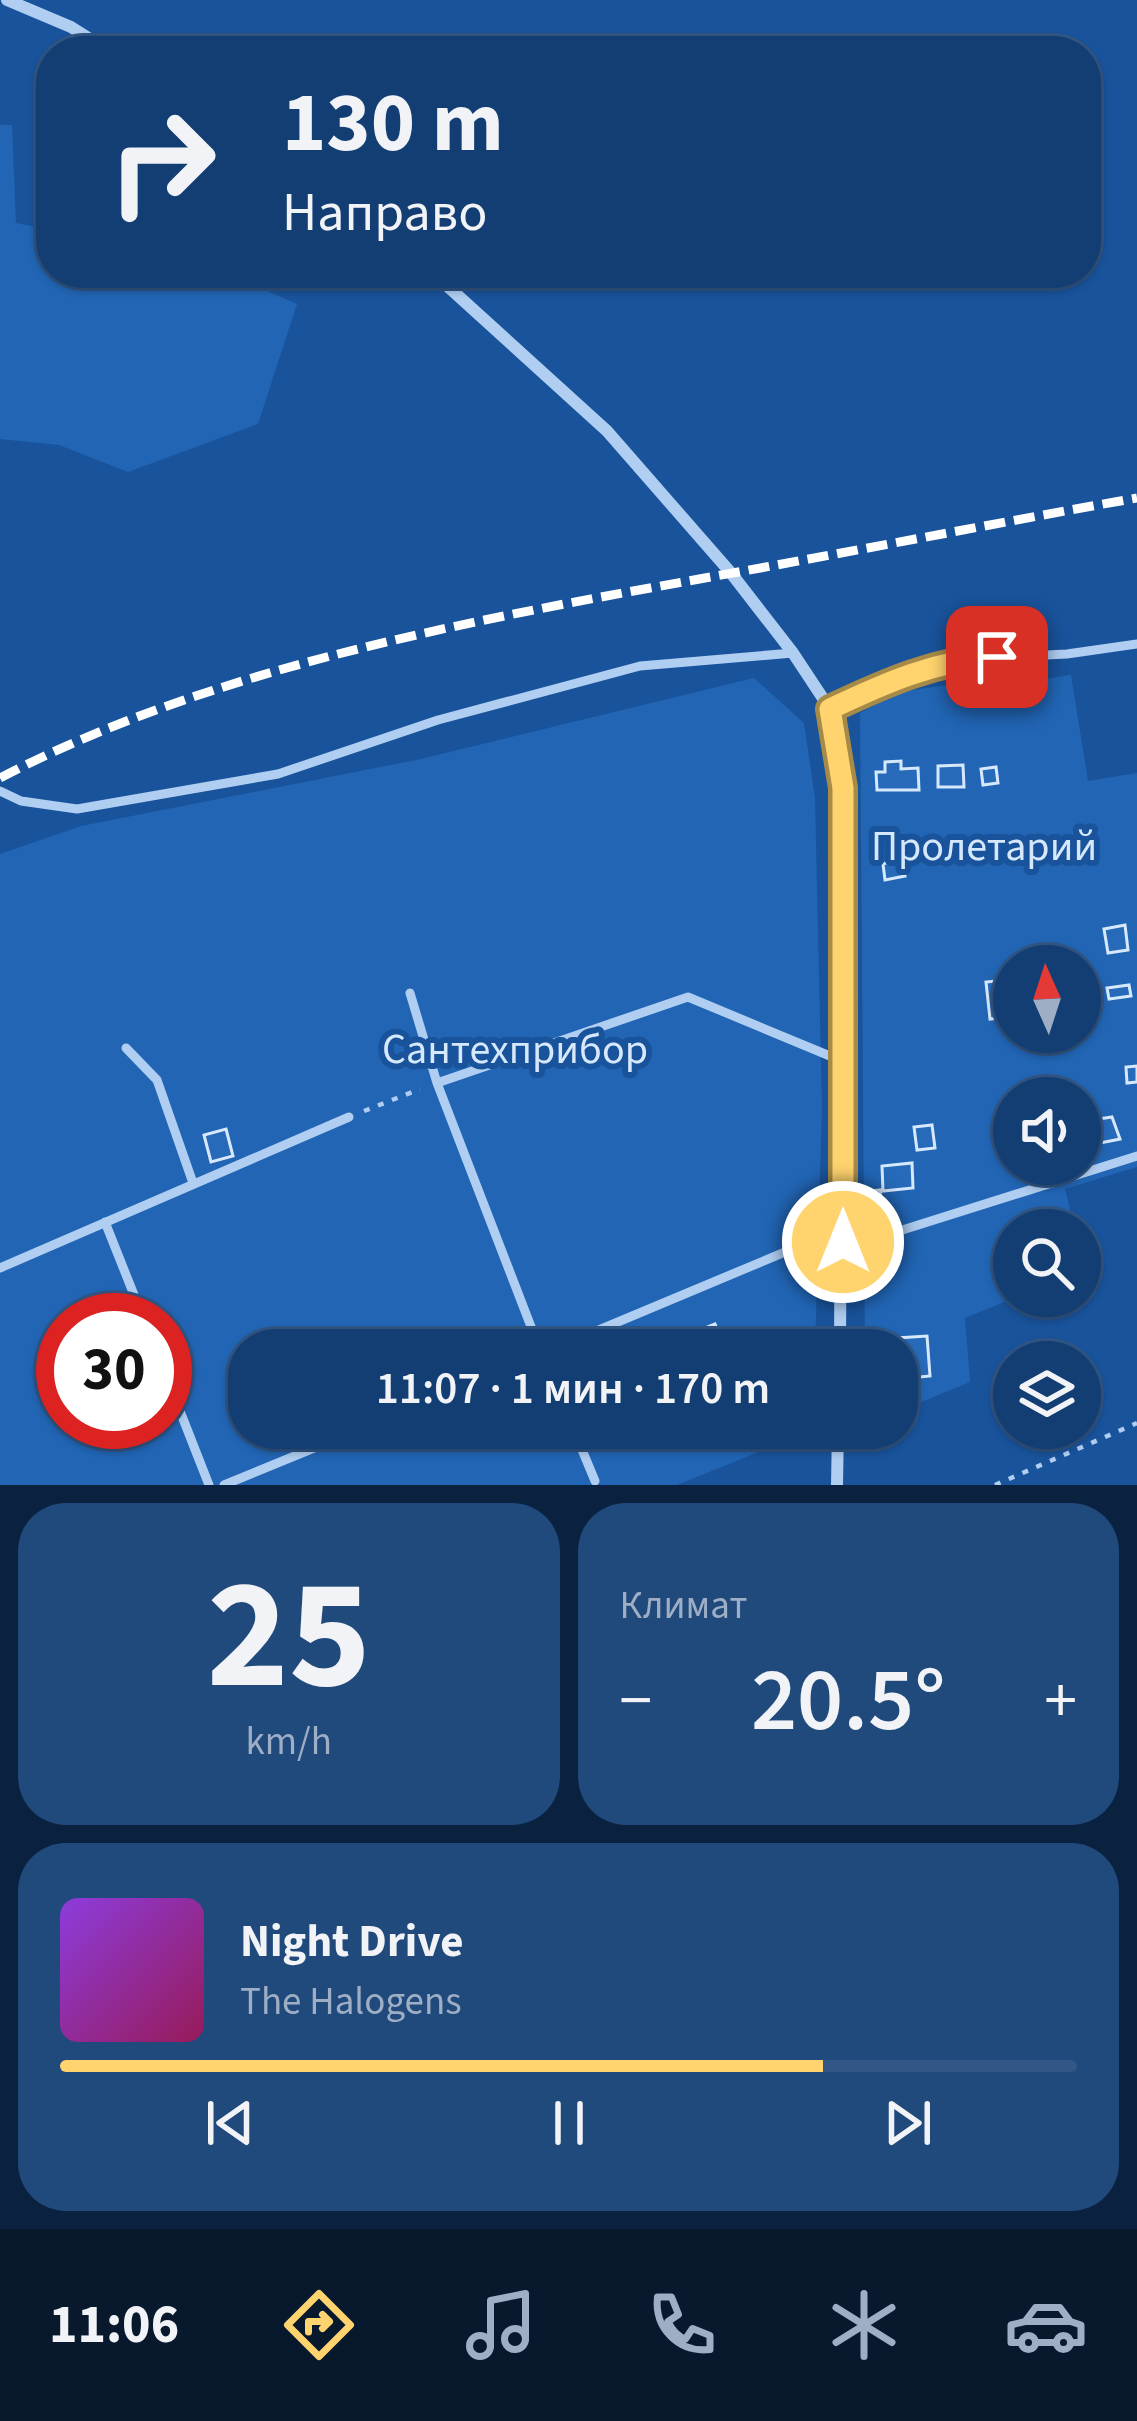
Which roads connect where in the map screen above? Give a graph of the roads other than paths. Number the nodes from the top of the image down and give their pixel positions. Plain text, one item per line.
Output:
1 (7, 0) edge
2 (85, 36) edge
3 (450, 288) edge
4 (1137, 644) edge
5 (793, 653) junction
6 (830, 709) junction
7 (0, 791) edge
8 (410, 993) dead end
9 (126, 1048) dead end
10 (842, 1061) junction
11 (437, 1083) junction
12 (350, 1117) road end
13 (1137, 1156) edge
14 (194, 1183) junction
15 (105, 1222) junction
16 (843, 1242) junction
17 (0, 1268) edge
18 (133, 1293) edge
19 (531, 1329) edge
20 (601, 1329) edge
21 (841, 1329) edge
22 (192, 1442) edge
23 (311, 1449) edge
24 (582, 1449) edge
25 (838, 1449) edge
26 (595, 1480) dead end
27 (209, 1485) edge
28 (224, 1485) edge
29 (837, 1485) edge

1 - 2 street
3 - 5 street
4 - 6 lane
5 - 6 street
5 - 7 lane
6 - 10 street
8 - 11 lane
9 - 14 lane
10 - 11 lane
10 - 16 street
11 - 19 lane
12 - 14 lane
13 - 16 lane
14 - 15 lane
15 - 17 lane
15 - 18 lane
16 - 20 lane
16 - 21 street
22 - 27 lane
23 - 28 lane
24 - 26 lane
25 - 29 street

